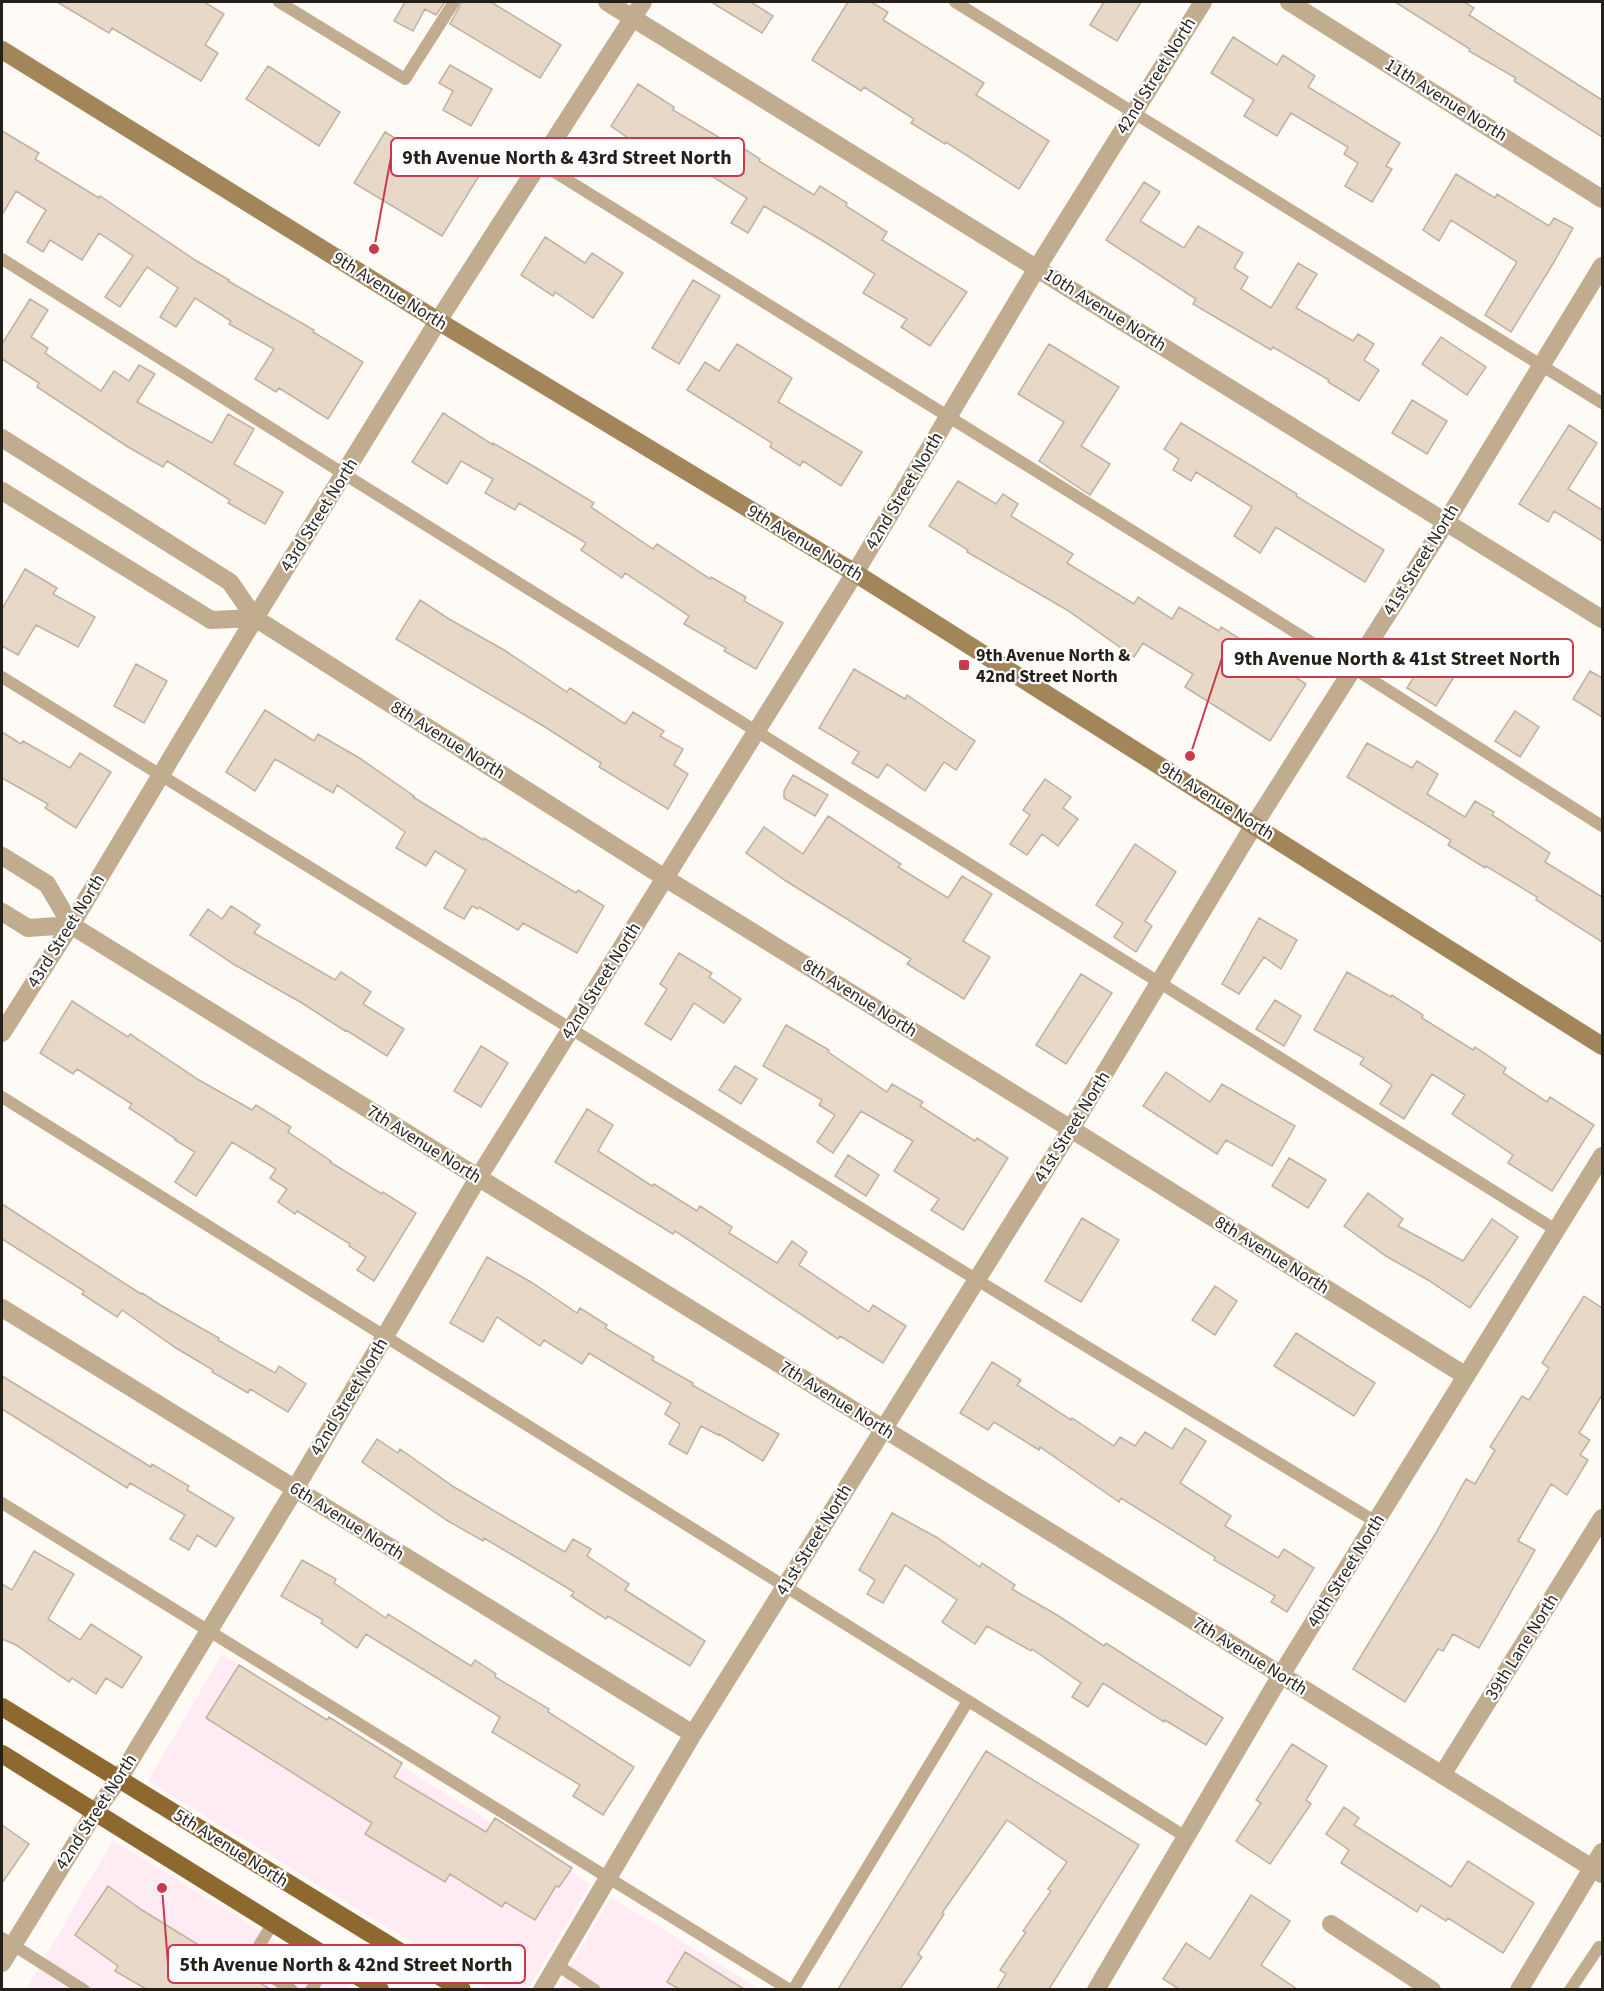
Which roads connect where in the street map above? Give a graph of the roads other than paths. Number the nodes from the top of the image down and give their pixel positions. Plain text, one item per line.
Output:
1 (279, 2) edge
2 (454, 2) edge
3 (607, 2) edge
4 (643, 2) edge
5 (955, 2) edge
6 (1203, 2) edge
7 (1289, 2) edge
8 (633, 18) junction
9 (2, 50) edge
10 (1134, 112) junction
11 (540, 163) junction
12 (1602, 199) edge
13 (2, 259) edge
14 (1602, 266) edge
15 (1037, 268) junction
16 (438, 321) junction
17 (1542, 365) junction
18 (1602, 403) edge
19 (947, 418) junction
20 (2, 438) edge
21 (344, 474) junction
22 (2, 491) edge
23 (1446, 522) junction
24 (855, 573) junction
25 (255, 618) junction
26 (1602, 619) edge
27 (1353, 668) junction
28 (2, 677) edge
29 (756, 732) junction
30 (160, 776) junction
31 (1254, 825) junction
32 (1602, 826) edge
33 (2, 856) edge
34 (665, 878) junction
35 (2, 912) edge
36 (71, 925) junction
37 (1159, 984) junction
38 (572, 1028) junction
39 (2, 1034) edge
40 (1602, 1046) edge
41 (2, 1097) edge
42 (1071, 1129) junction
43 (1602, 1156) edge
44 (478, 1178) junction
45 (1556, 1230) junction
46 (977, 1280) junction
47 (2, 1308) edge
48 (385, 1336) junction
49 (1466, 1376) junction
50 (883, 1429) junction
51 (295, 1489) junction
52 (2, 1503) edge
53 (1602, 1518) edge
54 (1376, 1522) junction
55 (786, 1585) junction
56 (208, 1631) junction
57 (1281, 1675) junction
58 (968, 1701) junction
59 (2, 1707) edge
60 (693, 1734) junction
61 (2, 1754) edge
62 (1442, 1775) junction
63 (118, 1779) junction
64 (95, 1812) junction
65 (1186, 1837) junction
66 (1602, 1852) edge
67 (1597, 1871) edge
68 (609, 1877) junction
69 (273, 1923) junction
70 (1331, 1924) dead end
71 (7, 1942) edge
72 (1599, 1947) dead end
73 (331, 1959) junction
74 (2, 1963) edge
75 (557, 1965) junction
76 (84, 1989) edge
77 (292, 1989) edge
78 (311, 1989) edge
79 (380, 1989) edge
80 (462, 1989) edge
81 (542, 1989) edge
82 (595, 1989) edge
83 (792, 1989) edge
84 (1095, 1989) edge
85 (1432, 1989) edge
86 (1519, 1989) edge
87 (1570, 1989) edge

1 - 2 lane
3 - 8 street, 10th Avenue North
4 - 8 street, 43rd Street North
5 - 10 lane
6 - 10 street, 42nd Street North
7 - 12 street, 11th Avenue North
8 - 11 street, 43rd Street North
8 - 15 street, 10th Avenue North
9 - 16 street, 9th Avenue North
10 - 15 street, 42nd Street North
10 - 17 lane
11 - 16 street, 43rd Street North
11 - 19 lane
13 - 21 lane
14 - 17 street, 41st Street North
15 - 19 street, 42nd Street North
15 - 23 street, 10th Avenue North
16 - 21 street, 43rd Street North
16 - 24 street, 9th Avenue North
17 - 18 lane
17 - 23 street, 41st Street North
19 - 24 street, 42nd Street North
19 - 27 lane
20 - 25 street, 8th Avenue North
21 - 25 street, 43rd Street North
21 - 29 lane
22 - 25 street
23 - 26 street, 10th Avenue North
23 - 27 street, 41st Street North
24 - 29 street, 42nd Street North
24 - 31 street, 9th Avenue North
25 - 30 street, 43rd Street North
25 - 34 street, 8th Avenue North
27 - 31 street, 41st Street North
27 - 32 lane
28 - 30 lane
29 - 34 street, 42nd Street North
29 - 37 lane
30 - 36 street, 43rd Street North
30 - 38 lane
31 - 37 street, 41st Street North
31 - 40 street, 9th Avenue North
33 - 36 street, 7th Avenue North
34 - 38 street, 42nd Street North
34 - 42 street, 8th Avenue North
35 - 36 street
36 - 39 street, 43rd Street North
36 - 44 street, 7th Avenue North
37 - 42 street, 41st Street North
37 - 45 lane
38 - 44 street, 42nd Street North
38 - 46 lane
41 - 48 lane
42 - 46 street, 41st Street North
42 - 49 street, 8th Avenue North
43 - 45 street, 40th Street North
44 - 48 street, 42nd Street North
44 - 50 street, 7th Avenue North
45 - 49 street, 40th Street North
46 - 50 street, 41st Street North
46 - 54 lane
47 - 51 street, 6th Avenue North
48 - 51 street, 42nd Street North
48 - 55 lane
49 - 54 street, 40th Street North
50 - 55 street, 41st Street North
50 - 57 street, 7th Avenue North
51 - 56 street, 42nd Street North
51 - 60 street, 6th Avenue North
52 - 56 lane
53 - 62 street, 39th Lane North
54 - 57 street, 40th Street North
55 - 58 lane
55 - 60 street, 41st Street North
56 - 63 street, 42nd Street North
56 - 68 lane
57 - 62 street, 7th Avenue North
57 - 65 street, 40th Street North
58 - 65 lane
58 - 83 lane
59 - 63 main road, 5th Avenue North
60 - 68 street, 41st Street North
61 - 64 main road
62 - 67 street, 7th Avenue North
63 - 64 street, 42nd Street North
63 - 80 main road, 5th Avenue North
64 - 69 main road
64 - 71 street, 42nd Street North
65 - 84 street, 40th Street North
66 - 67 street
67 - 86 street
68 - 75 street, 41st Street North
68 - 83 lane
69 - 73 main road
69 - 77 lane
70 - 85 street
71 - 74 street, 42nd Street North
71 - 76 lane
72 - 87 lane
73 - 78 lane
73 - 79 main road
75 - 81 street, 41st Street North
75 - 82 lane

